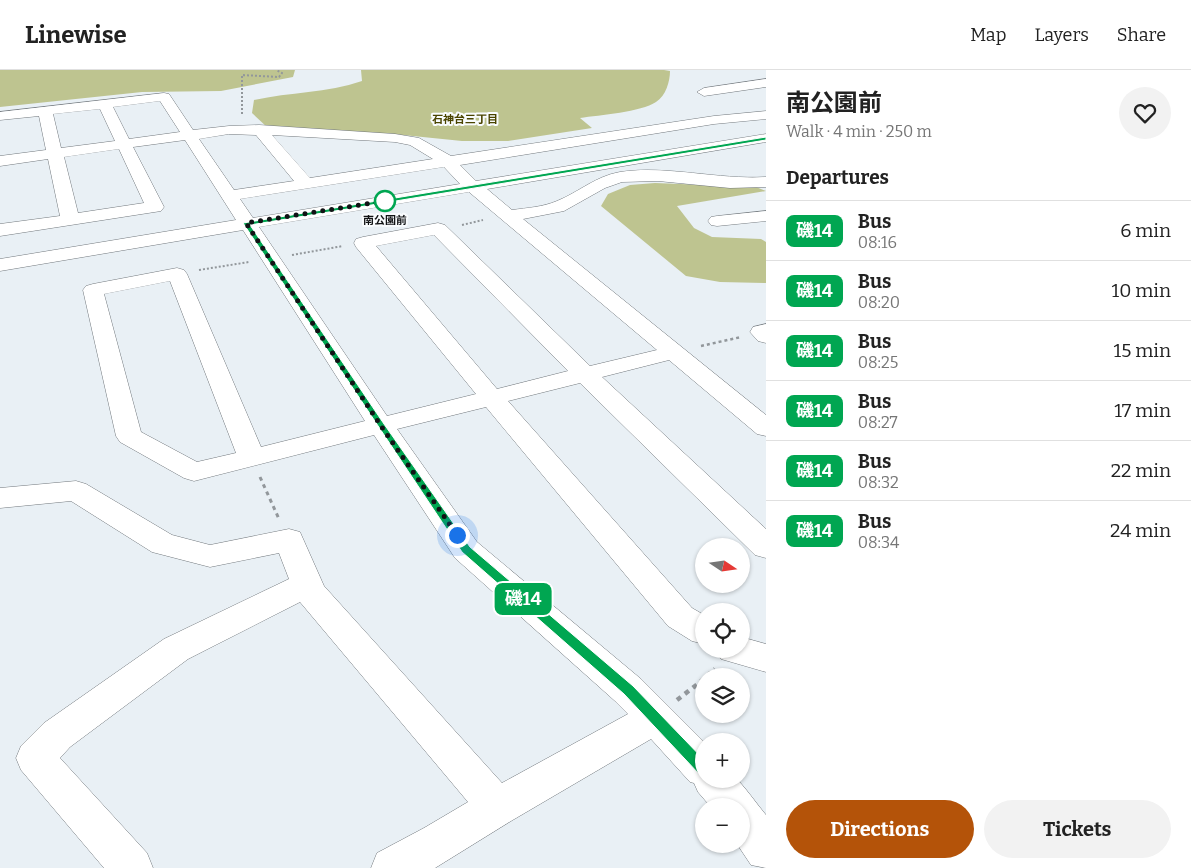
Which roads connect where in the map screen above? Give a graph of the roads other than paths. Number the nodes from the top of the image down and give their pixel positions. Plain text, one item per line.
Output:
1 (766, 83) edge
2 (704, 92) dead end
3 (104, 103) junction
4 (45, 110) junction
5 (766, 115) edge
6 (0, 116) edge
7 (259, 129) junction
8 (334, 133) junction
9 (190, 135) junction
10 (766, 138) edge
11 (124, 144) junction
12 (56, 154) junction
13 (0, 161) edge
14 (447, 161) junction
15 (374, 173) junction
16 (766, 182) edge
17 (305, 183) junction
18 (472, 186) junction
19 (229, 196) junction
20 (508, 216) junction
21 (766, 216) edge
22 (70, 219) junction
23 (717, 221) dead end
24 (246, 223) junction
25 (0, 230) edge
26 (0, 265) edge
27 (675, 352) junction
28 (585, 375) junction
29 (492, 398) junction
30 (381, 426) junction
31 (766, 428) edge
32 (252, 458) junction
33 (0, 498) edge
34 (766, 547) edge
35 (307, 584) junction
36 (695, 626) edge
37 (750, 654) edge
38 (766, 658) edge
39 (655, 718) junction
40 (695, 760) edge
41 (720, 788) edge
42 (728, 798) edge
43 (497, 807) junction
44 (750, 828) edge
45 (766, 850) edge
46 (132, 868) edge
47 (392, 868) edge

1 - 2 street
3 - 4 street
3 - 9 street
3 - 11 street
4 - 6 street
4 - 12 street
5 - 14 street
7 - 8 street
7 - 9 street
7 - 17 street
8 - 14 street
8 - 15 street
9 - 11 street
9 - 19 street
10 - 18 street
11 - 12 street
11 - 22 street
12 - 13 street
12 - 22 street
14 - 15 street
14 - 18 street
15 - 17 street
16 - 20 street
17 - 19 street
18 - 20 street
18 - 24 street
19 - 24 street
20 - 27 street
21 - 23 street
22 - 25 street
24 - 26 street
24 - 30 street
27 - 28 street
27 - 31 street
28 - 29 street
28 - 29 street
28 - 34 street
29 - 30 street
29 - 36 street
30 - 32 street
30 - 39 street
32 - 32 street
33 - 35 street
35 - 43 street
35 - 46 street
37 - 38 street
39 - 40 street
39 - 43 street
41 - 42 street
43 - 47 street
44 - 45 street

